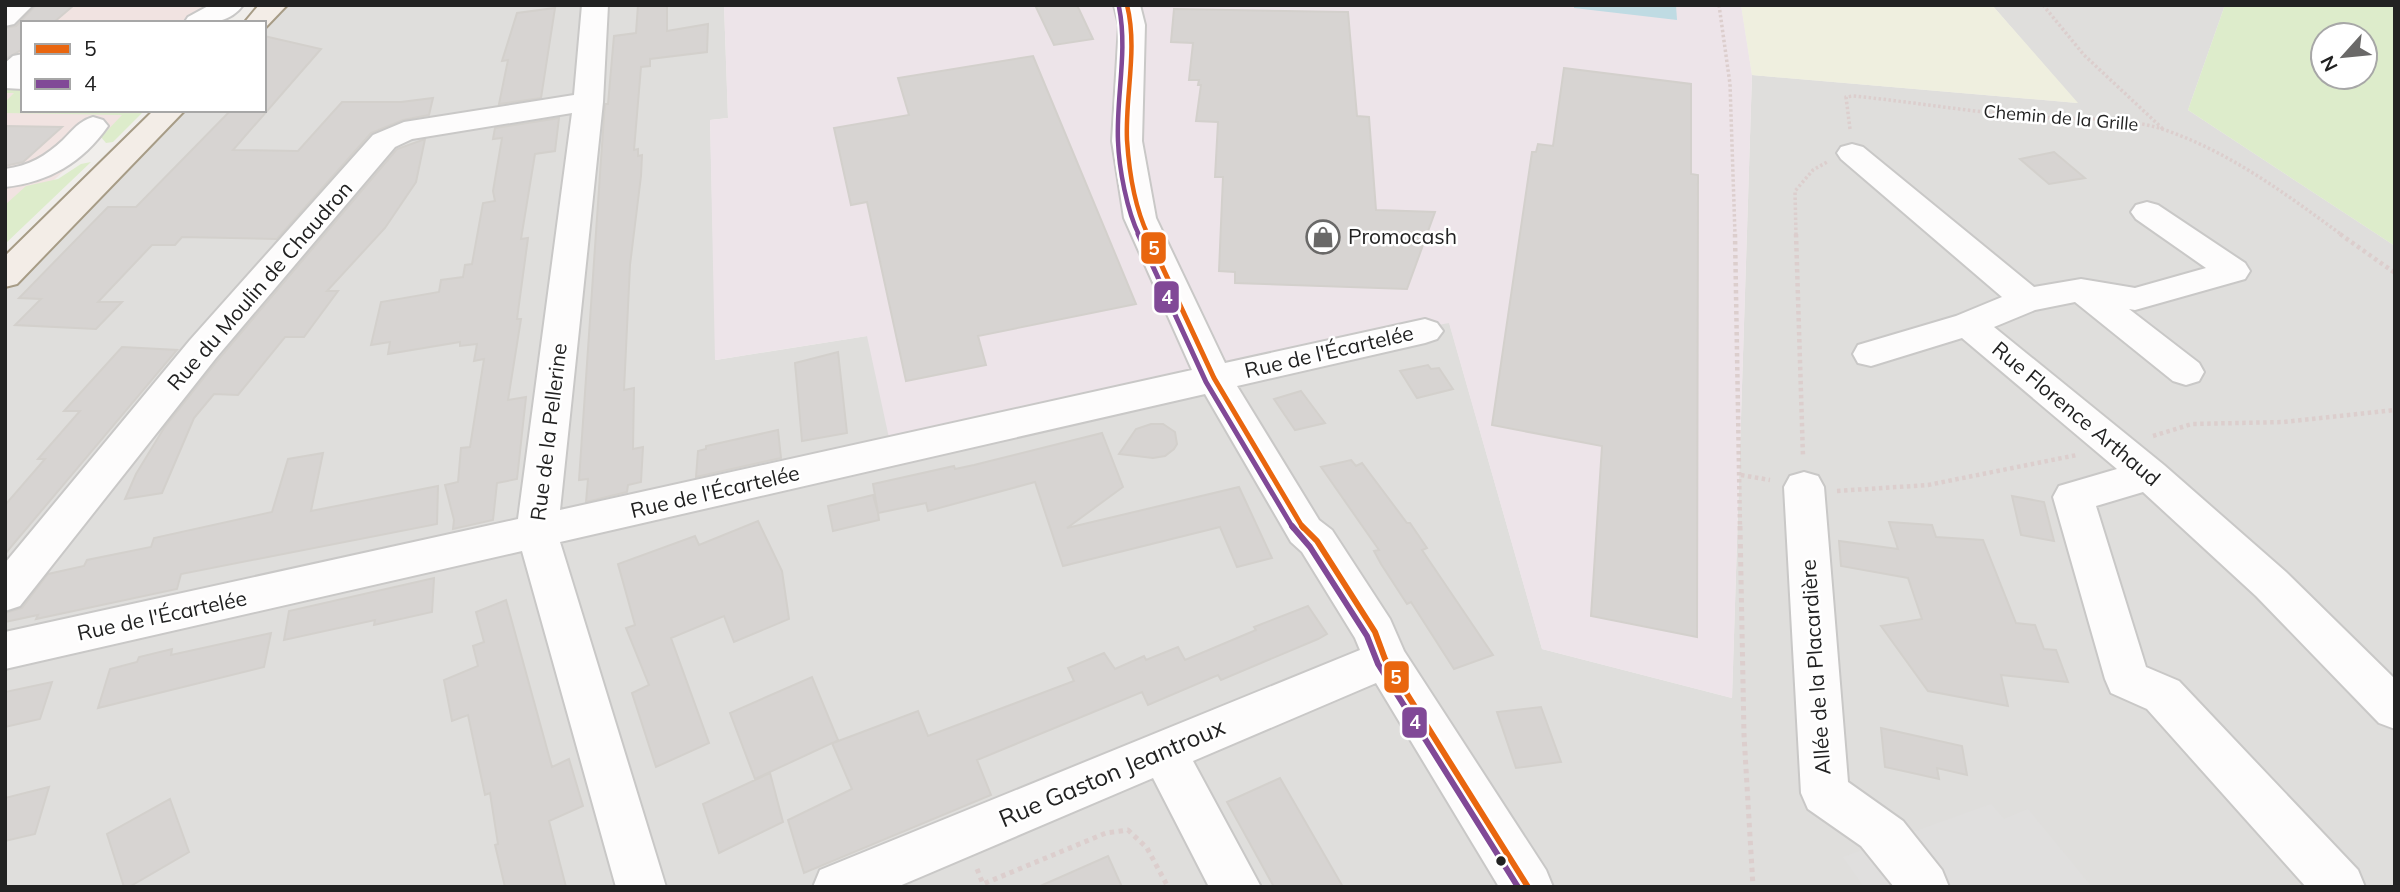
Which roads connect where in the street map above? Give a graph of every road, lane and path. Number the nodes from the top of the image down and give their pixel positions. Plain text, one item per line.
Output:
1 (20, 5) edge
2 (230, 5) edge
3 (274, 5) edge
4 (595, 5) edge
5 (1127, 5) edge
6 (1719, 5) edge
7 (2043, 5) edge
8 (5, 18) edge
9 (201, 21) edge
10 (259, 21) edge
11 (21, 64) edge
12 (21, 80) edge
13 (588, 102) junction
14 (169, 112) edge
15 (93, 126) dead end
16 (2164, 130) junction
17 (1845, 149) junction
18 (67, 153) junction
19 (128, 154) junction
20 (5, 178) edge
21 (2147, 212) dead end
22 (2395, 273) edge
23 (5, 276) edge
24 (2081, 290) junction
25 (2028, 300) junction
26 (1968, 324) junction
27 (1425, 331) dead end
28 (1871, 354) dead end
29 (2186, 372) dead end
30 (1214, 378) junction
31 (2395, 410) edge
32 (2114, 446) junction
33 (1741, 475) junction
34 (2150, 475) junction
35 (1804, 487) junction
36 (537, 533) junction
37 (5, 594) edge
38 (5, 651) edge
39 (1385, 659) junction
40 (2395, 709) edge
41 (1163, 751) junction
42 (964, 835) junction
43 (641, 887) edge
44 (838, 887) edge
45 (1168, 887) edge
46 (1236, 887) edge
47 (1528, 887) edge
48 (1753, 887) edge
49 (1924, 887) edge
50 (2340, 887) edge

1 - 8 street
2 - 9 street
3 - 10 main road
4 - 13 street, Rue de la Pellerine
5 - 30 street
6 - 33 path
7 - 16 path
11 - 12 street
13 - 36 street, Rue de la Pellerine
13 - 37 street, Rue du Moulin de Chaudron
14 - 19 main road
15 - 18 street
16 - 17 path, Chemin de la Grille
16 - 22 path, Chemin de la Grille
17 - 25 street
17 - 35 path
18 - 19 street
18 - 20 street
19 - 23 main road
21 - 24 street
24 - 25 street, Rue Florence Arthaud
24 - 29 street
25 - 26 street, Rue Florence Arthaud
26 - 28 street
26 - 32 street, Rue Florence Arthaud
27 - 30 street, Rue de l'Écartelée
30 - 36 street, Rue de l'Écartelée
30 - 39 street
31 - 32 path
32 - 34 street, Rue Florence Arthaud
32 - 35 path
33 - 35 path
33 - 48 path
34 - 40 street, Rue Florence Arthaud
34 - 50 street
35 - 49 street, Allée de la Placardière
36 - 38 street, Rue de l'Écartelée
36 - 43 street, Rue de la Pellerine
39 - 41 street, Rue Gaston Jeantroux
39 - 47 street
41 - 42 street, Rue Gaston Jeantroux
41 - 46 street
42 - 44 street, Rue Gaston Jeantroux
42 - 45 path

